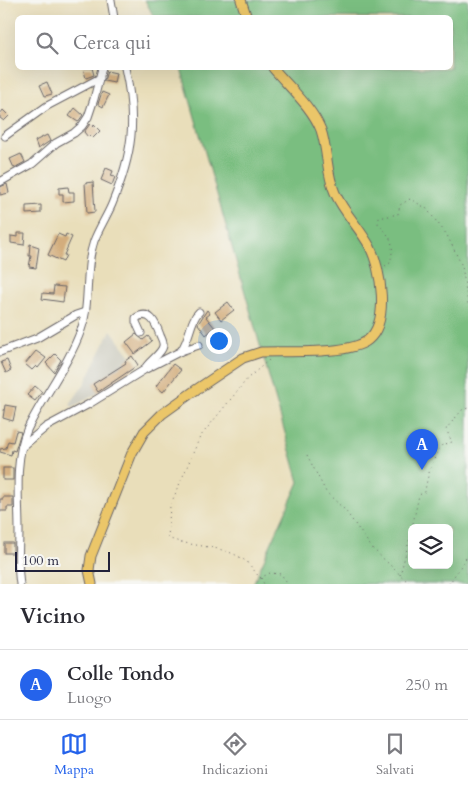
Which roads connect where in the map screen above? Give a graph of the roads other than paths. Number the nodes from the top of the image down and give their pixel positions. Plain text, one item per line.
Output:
1 (111, 0) edge
2 (241, 0) edge
3 (114, 15) edge
4 (246, 15) edge
5 (102, 70) edge
6 (125, 70) edge
7 (274, 70) edge
8 (100, 78) junction
9 (5, 136) dead end
10 (0, 182) edge
11 (85, 310) junction
12 (199, 312) dead end
13 (141, 333) dead end
14 (198, 345) dead end
15 (181, 351) junction
16 (0, 352) edge
17 (144, 370) junction
18 (22, 447) junction
19 (20, 584) edge
20 (92, 584) edge

1 - 3 street
2 - 4 main road
5 - 8 street
6 - 11 street
7 - 20 main road
8 - 9 street
8 - 10 street
11 - 16 street
11 - 18 street
12 - 15 street
13 - 17 street
14 - 15 street
15 - 17 street
17 - 18 street
18 - 19 street

